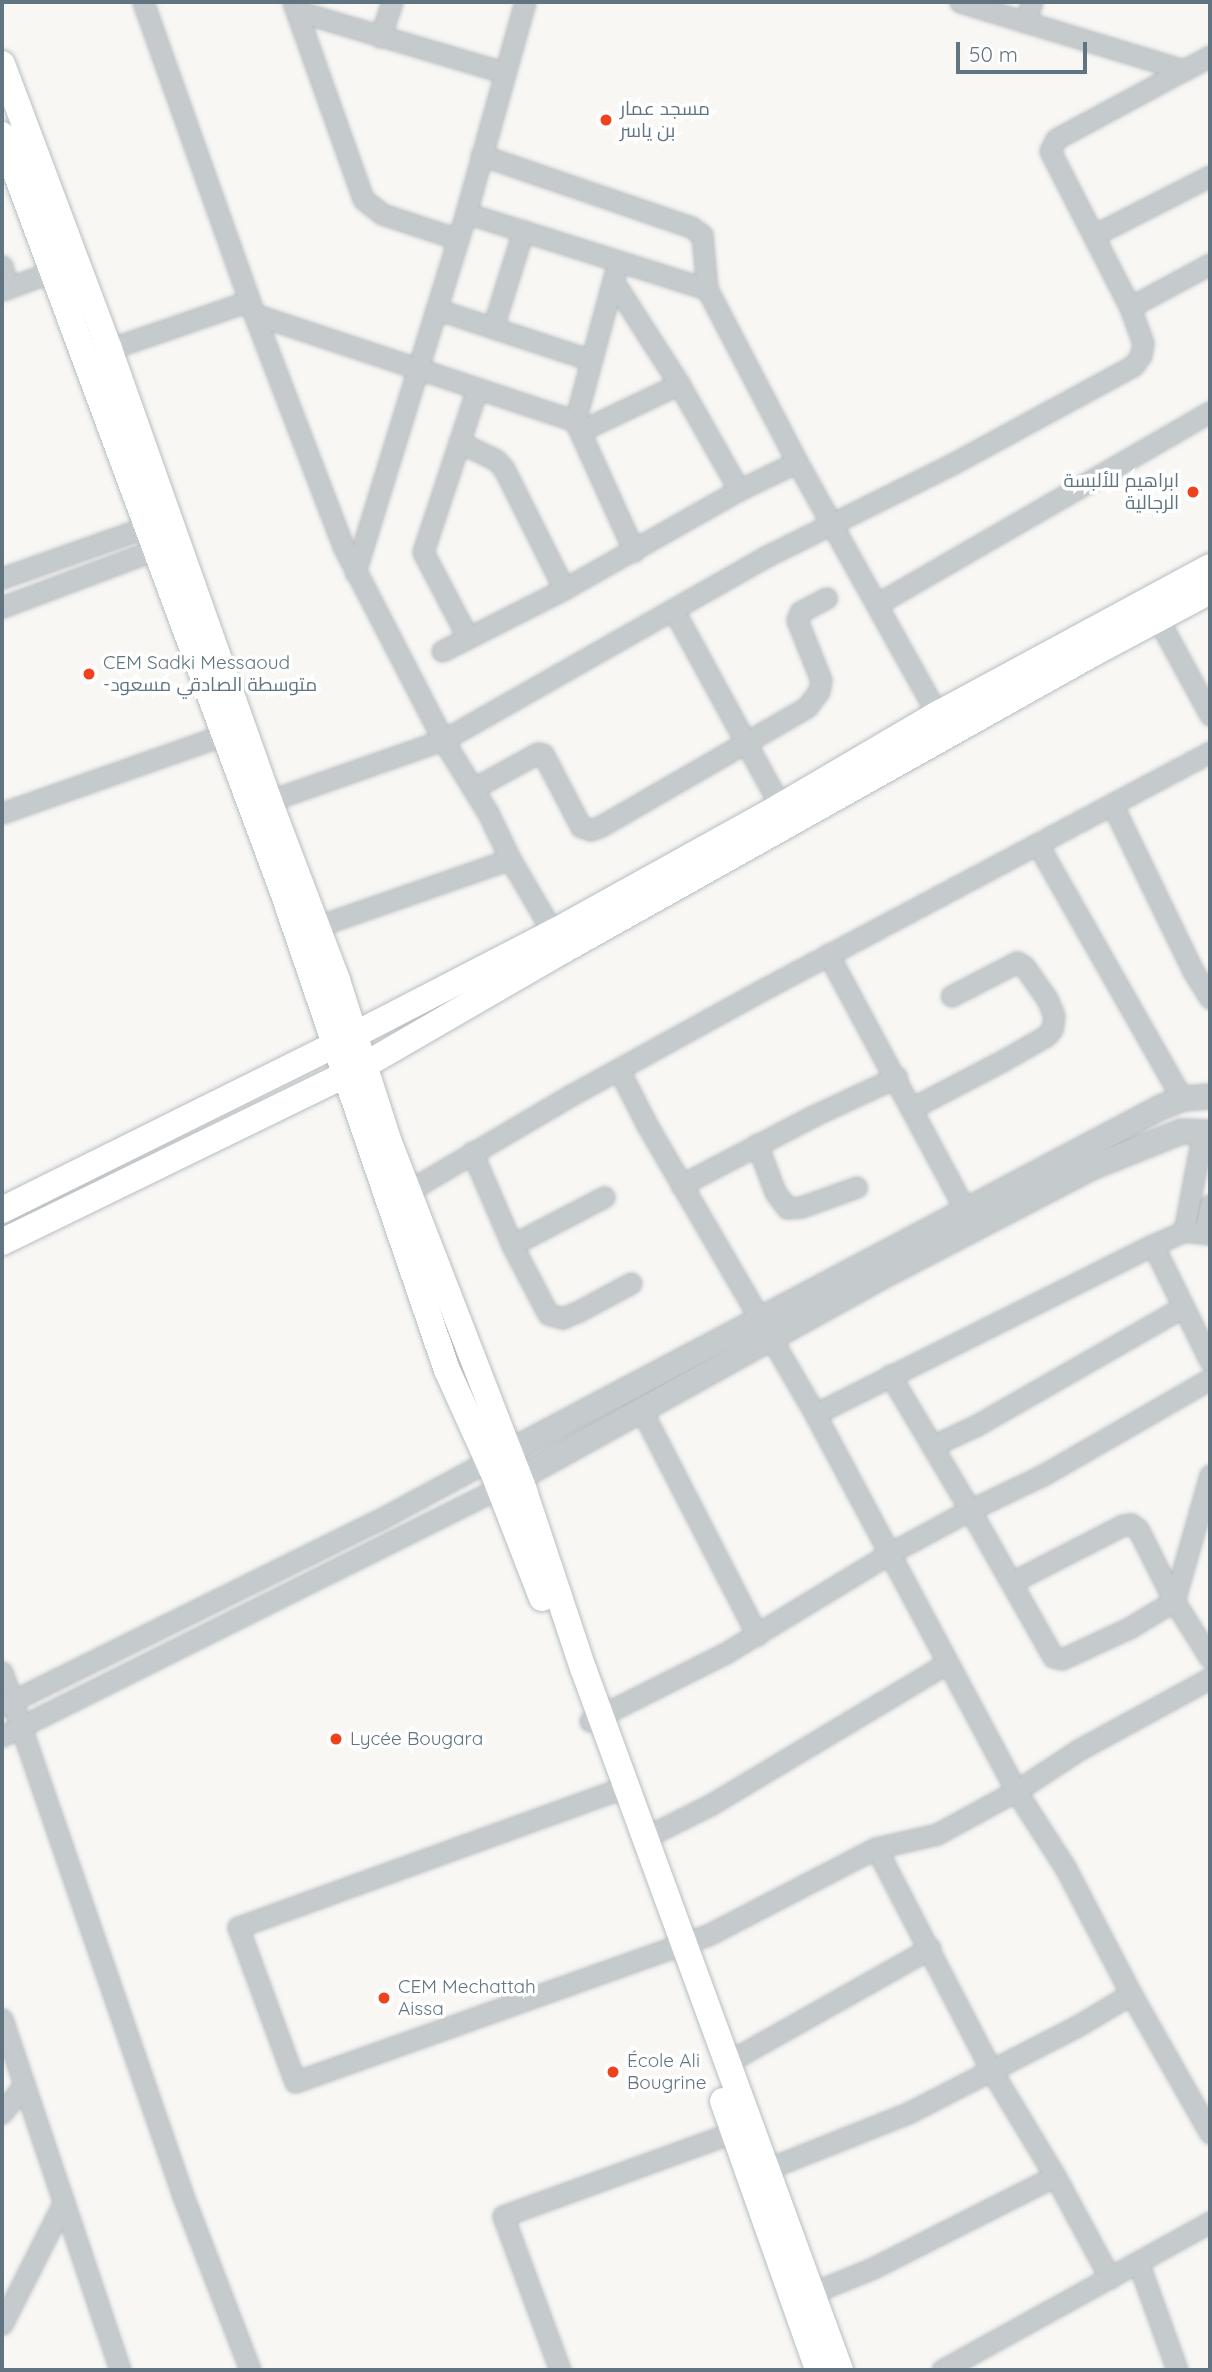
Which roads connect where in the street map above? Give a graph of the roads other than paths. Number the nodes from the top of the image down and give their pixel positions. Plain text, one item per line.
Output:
1 (143, 2) edge
2 (392, 2) edge
3 (525, 2) edge
4 (960, 2) edge
5 (1032, 2) edge
6 (295, 6) edge
7 (1025, 22) junction
8 (380, 37) junction
9 (1210, 56) edge
10 (2, 64) edge
11 (1184, 70) junction
12 (503, 72) junction
13 (2, 135) edge
14 (481, 155) junction
15 (1210, 176) edge
16 (466, 213) junction
17 (47, 219) junction
18 (523, 231) junction
19 (1094, 235) junction
20 (458, 240) junction
21 (1210, 264) edge
22 (2, 266) edge
23 (54, 271) junction
24 (615, 272) junction
25 (5, 289) edge
26 (707, 289) junction
27 (1130, 307) junction
28 (252, 308) junction
29 (436, 309) junction
30 (493, 327) junction
31 (97, 353) junction
32 (591, 360) junction
33 (418, 367) junction
34 (678, 383) junction
35 (477, 389) junction
36 (1210, 412) edge
37 (577, 426) junction
38 (459, 442) junction
39 (797, 462) junction
40 (739, 490) junction
41 (831, 525) junction
42 (153, 538) junction
43 (634, 551) junction
44 (1210, 567) edge
45 (355, 572) junction
46 (2, 578) edge
47 (564, 589) junction
48 (1210, 591) edge
49 (826, 598) dead end
50 (877, 604) junction
51 (2, 607) edge
52 (673, 609) junction
53 (1154, 611) junction
54 (468, 638) junction
55 (442, 651) dead end
56 (1210, 715) edge
57 (944, 725) junction
58 (224, 735) junction
59 (443, 740) junction
60 (746, 744) junction
61 (1210, 752) edge
62 (474, 788) junction
63 (1112, 804) junction
64 (259, 805) junction
65 (2, 813) edge
66 (786, 816) junction
67 (1038, 845) junction
68 (510, 859) junction
69 (317, 926) junction
70 (558, 941) junction
71 (828, 954) junction
72 (951, 996) dead end
73 (1210, 998) edge
74 (345, 1039) junction
75 (355, 1070) junction
76 (619, 1070) junction
77 (897, 1077) junction
78 (1210, 1096) edge
79 (1182, 1098) junction
80 (912, 1108) junction
81 (1206, 1131) edge
82 (757, 1144) junction
83 (472, 1153) junction
84 (681, 1185) junction
85 (857, 1187) dead end
86 (400, 1196) junction
87 (604, 1197) dead end
88 (1210, 1205) edge
89 (965, 1209) junction
90 (2, 1210) edge
91 (1200, 1232) edge
92 (2, 1242) edge
93 (512, 1245) junction
94 (1153, 1245) junction
95 (631, 1283) dead end
96 (1183, 1307) junction
97 (758, 1318) junction
98 (771, 1339) junction
99 (1210, 1361) edge
100 (890, 1375) junction
101 (1210, 1379) edge
102 (642, 1411) junction
103 (815, 1414) junction
104 (932, 1446) junction
105 (503, 1470) junction
106 (1210, 1475) edge
107 (970, 1510) junction
108 (890, 1553) junction
109 (1012, 1582) junction
110 (1174, 1601) junction
111 (757, 1636) junction
112 (1210, 1658) edge
113 (947, 1663) junction
114 (2, 1672) edge
115 (1210, 1678) edge
116 (7, 1703) edge
117 (595, 1720) junction
118 (23, 1727) junction
119 (2, 1735) edge
120 (614, 1791) junction
121 (1016, 1791) junction
122 (646, 1837) junction
123 (876, 1848) junction
124 (677, 1945) junction
125 (930, 1948) junction
126 (1131, 1994) junction
127 (2, 2019) edge
128 (728, 2062) junction
129 (991, 2070) junction
130 (24, 2085) junction
131 (2, 2113) edge
132 (734, 2132) junction
133 (1210, 2133) edge
134 (758, 2173) junction
135 (1055, 2176) junction
136 (64, 2202) junction
137 (1210, 2222) edge
138 (1138, 2262) junction
139 (1110, 2278) junction
140 (812, 2293) junction
141 (2, 2324) edge
142 (953, 2368) edge
143 (120, 2370) edge
144 (250, 2370) edge
145 (560, 2370) edge
146 (818, 2370) edge
147 (840, 2370) edge
148 (1177, 2370) edge

1 - 28 street
2 - 8 street
3 - 12 street
4 - 7 street
5 - 7 street
6 - 8 street
6 - 20 street
7 - 11 street
8 - 12 street
9 - 11 street
10 - 17 main road
11 - 19 street
12 - 14 street
13 - 17 main road
14 - 16 street
14 - 26 street
15 - 19 street
16 - 18 street
16 - 20 street
17 - 23 main road
17 - 31 main road
18 - 24 street
18 - 30 street
19 - 27 street
20 - 29 street
21 - 27 street
22 - 25 street
23 - 25 street
23 - 31 main road
24 - 26 street
24 - 32 street
24 - 34 street
26 - 39 street
27 - 41 street
28 - 31 street
28 - 33 street
28 - 45 street
29 - 30 street
29 - 33 street
30 - 32 street
31 - 42 main road
31 - 64 main road
32 - 37 street
33 - 35 street
33 - 45 street
34 - 37 street
34 - 40 street
35 - 37 street
35 - 38 street
36 - 50 street
37 - 43 street
38 - 47 street
38 - 54 street
39 - 40 street
39 - 41 street
40 - 43 street
41 - 50 street
41 - 52 street
42 - 46 street
42 - 51 street
42 - 58 main road
43 - 47 street
44 - 53 main road
45 - 59 street
47 - 54 street
48 - 53 main road
49 - 60 street
50 - 57 street
52 - 59 street
52 - 60 street
53 - 56 street
53 - 57 main road
54 - 55 street
57 - 66 main road
58 - 64 main road
58 - 65 street
59 - 62 street
59 - 64 street
60 - 62 street
60 - 66 street
61 - 63 street
62 - 68 street
63 - 67 street
63 - 73 street
64 - 69 main road
64 - 74 main road
66 - 70 main road
67 - 71 street
67 - 79 street
68 - 69 street
68 - 70 street
69 - 74 main road
70 - 74 main road
70 - 75 main road
71 - 76 street
71 - 77 street
72 - 80 street
74 - 75 main road
74 - 90 main road
75 - 86 main road
75 - 92 main road
76 - 83 street
76 - 84 street
77 - 80 street
77 - 82 street
78 - 79 street
79 - 89 street
80 - 89 street
81 - 91 street
81 - 98 street
82 - 84 street
82 - 85 street
83 - 86 street
83 - 93 street
84 - 97 street
86 - 105 main road
87 - 93 street
88 - 91 street
89 - 97 street
91 - 94 street
93 - 95 street
94 - 96 street
94 - 100 street
96 - 99 street
96 - 104 street
97 - 98 street
97 - 105 street
98 - 102 street
98 - 103 street
100 - 103 street
100 - 104 street
101 - 107 street
102 - 105 street
102 - 111 street
103 - 108 street
104 - 107 street
105 - 116 street
105 - 117 main road
105 - 118 street
106 - 110 street
107 - 108 street
107 - 109 street
108 - 111 street
108 - 113 street
109 - 110 street
109 - 110 street
110 - 112 street
111 - 117 street
113 - 121 street
113 - 122 street
114 - 116 street
115 - 121 street
116 - 118 street
117 - 120 main road
117 - 122 main road
118 - 119 street
118 - 144 street
120 - 124 main road
120 - 124 street
121 - 123 street
121 - 126 street
122 - 124 main road
123 - 124 street
123 - 125 street
124 - 128 main road
124 - 132 main road
125 - 128 street
125 - 129 street
126 - 129 street
126 - 133 street
127 - 130 street
128 - 134 main road
129 - 134 street
129 - 135 street
130 - 131 street
130 - 136 street
132 - 134 main road
132 - 145 street
134 - 140 main road
134 - 146 main road
135 - 139 street
135 - 140 street
136 - 141 street
136 - 143 street
137 - 138 street
138 - 139 street
138 - 148 street
139 - 142 street
140 - 147 main road

